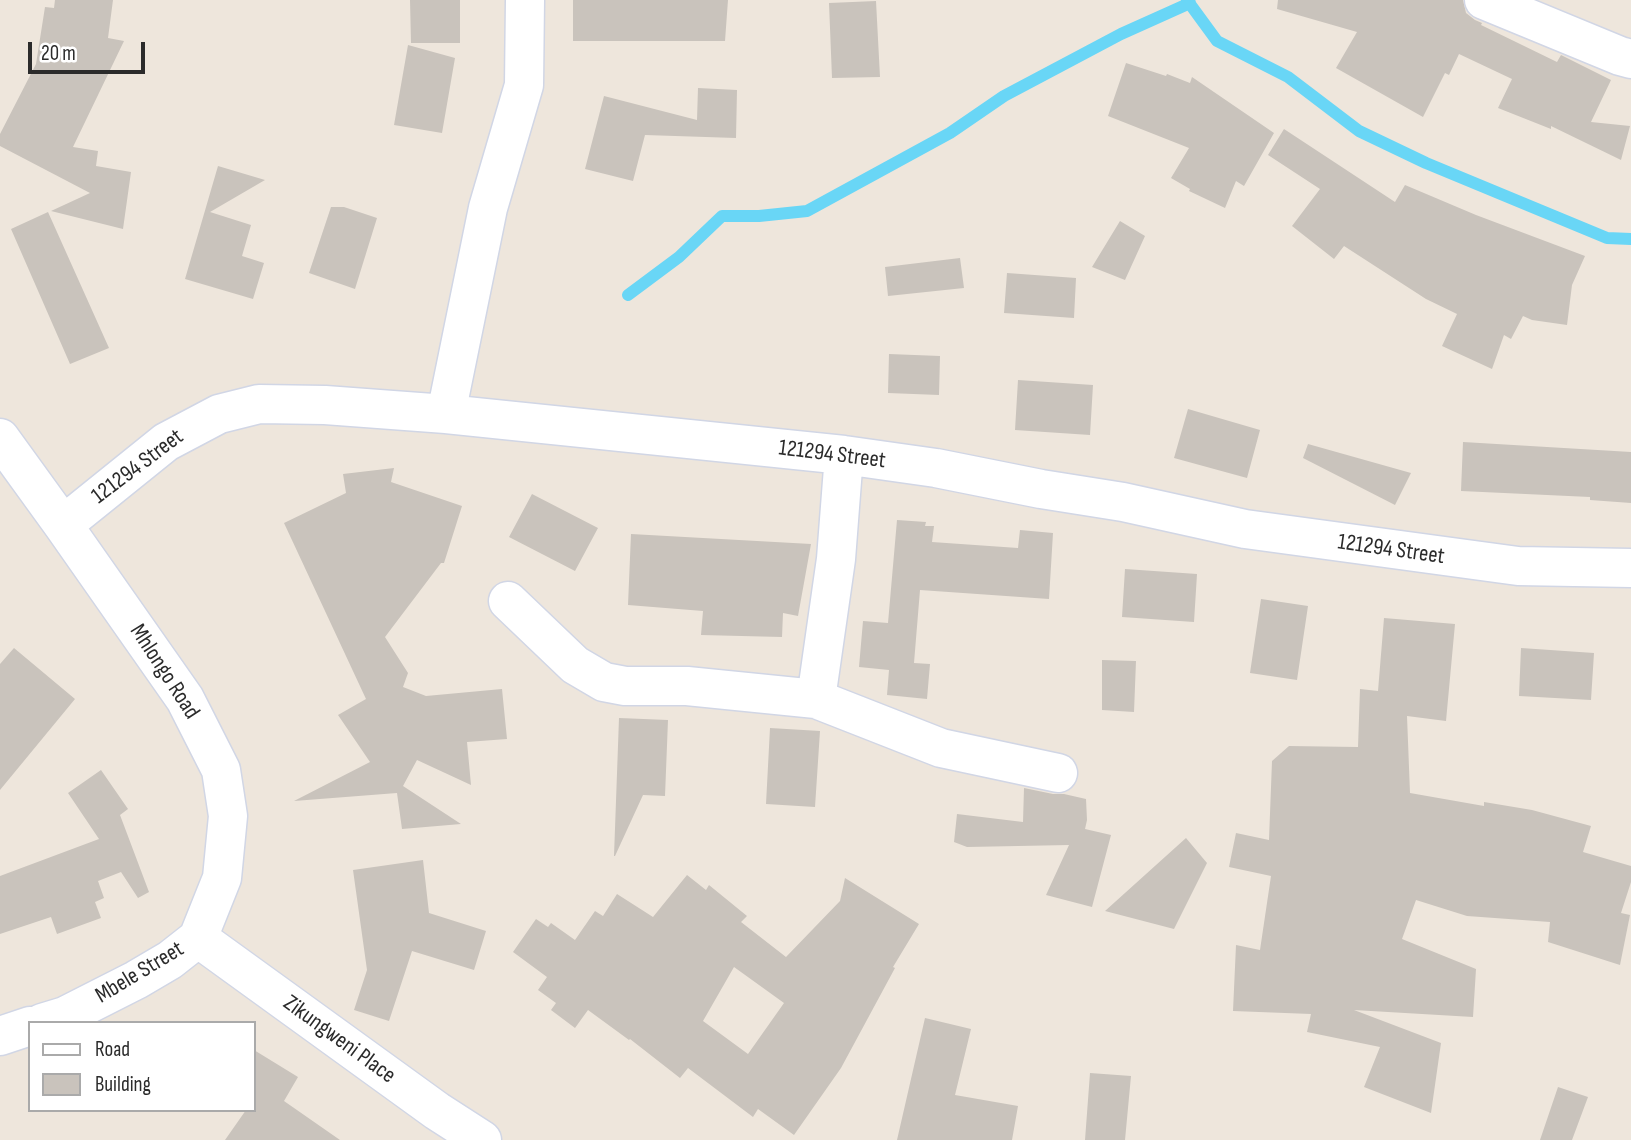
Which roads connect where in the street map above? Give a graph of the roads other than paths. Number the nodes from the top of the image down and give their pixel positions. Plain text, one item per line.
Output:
1 (525, 0) edge
2 (1484, 0) edge
3 (1631, 59) edge
4 (446, 414) junction
5 (0, 438) edge
6 (844, 455) junction
7 (63, 525) junction
8 (1631, 568) edge
9 (508, 601) dead end
10 (816, 699) junction
11 (1058, 773) dead end
12 (198, 938) junction
13 (49, 1021) edge
14 (28, 1028) edge
15 (0, 1036) edge
16 (482, 1140) edge

1 - 4 street
2 - 3 street
4 - 6 street, 121294 Street
4 - 7 street, 121294 Street
5 - 7 street, Mhlongo Road
6 - 8 street, 121294 Street
6 - 10 street
7 - 12 street, Mhlongo Road
9 - 10 street
10 - 11 street
12 - 13 street, Mbele Street
12 - 16 street, Zikungweni Place
14 - 15 street

